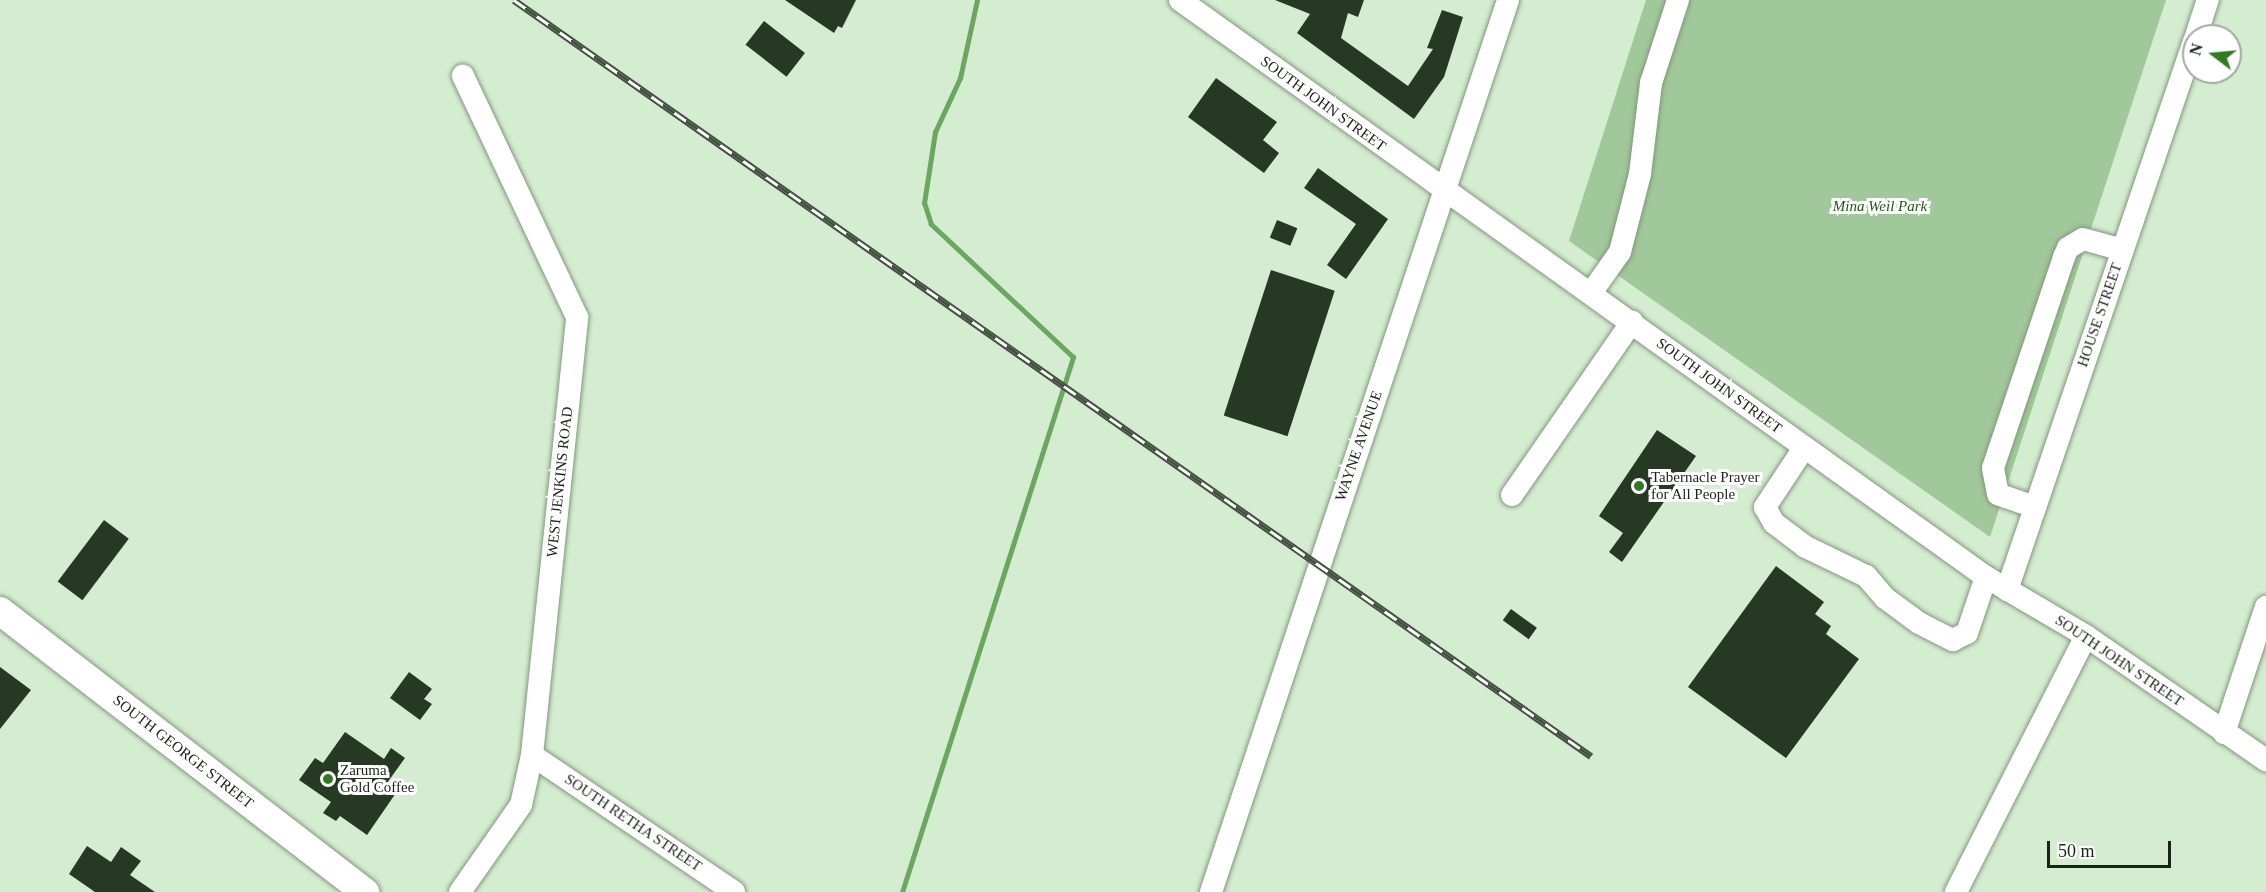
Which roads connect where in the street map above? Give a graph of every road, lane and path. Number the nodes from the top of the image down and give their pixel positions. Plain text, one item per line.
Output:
1 (1678, 0) edge
2 (2208, 0) edge
3 (1506, 1) edge
4 (1185, 2) edge
5 (2200, 24) edge
6 (463, 76) dead end
7 (2182, 76) edge
8 (1445, 193) junction
9 (2123, 250) junction
10 (1591, 293) junction
11 (1632, 322) junction
12 (1804, 448) junction
13 (1512, 495) dead end
14 (2035, 507) junction
15 (1986, 577) junction
16 (2007, 590) junction
17 (2266, 607) edge
18 (0, 611) edge
19 (2086, 636) junction
20 (2224, 733) junction
21 (532, 755) junction
22 (2266, 760) edge
23 (726, 890) edge
24 (365, 892) edge
25 (459, 892) edge
26 (1211, 892) edge
27 (1956, 892) edge

1 - 10 street
2 - 5 street
3 - 8 street, WAYNE AVENUE
4 - 8 street, SOUTH JOHN STREET
6 - 21 street, WEST JENKINS ROAD
7 - 9 street, HOUSE STREET
8 - 10 street, SOUTH JOHN STREET
8 - 26 street, WAYNE AVENUE
9 - 14 street, HOUSE STREET
9 - 14 street
10 - 11 street, SOUTH JOHN STREET
11 - 12 street, SOUTH JOHN STREET
11 - 13 street
12 - 15 street, SOUTH JOHN STREET
12 - 15 street
14 - 16 street, HOUSE STREET
15 - 16 street, SOUTH JOHN STREET
16 - 19 street, SOUTH JOHN STREET
17 - 20 street
18 - 24 main road, SOUTH GEORGE STREET
19 - 20 street, SOUTH JOHN STREET
19 - 27 street
20 - 22 street, SOUTH JOHN STREET
21 - 23 street, SOUTH RETHA STREET
21 - 25 street, WEST JENKINS ROAD

